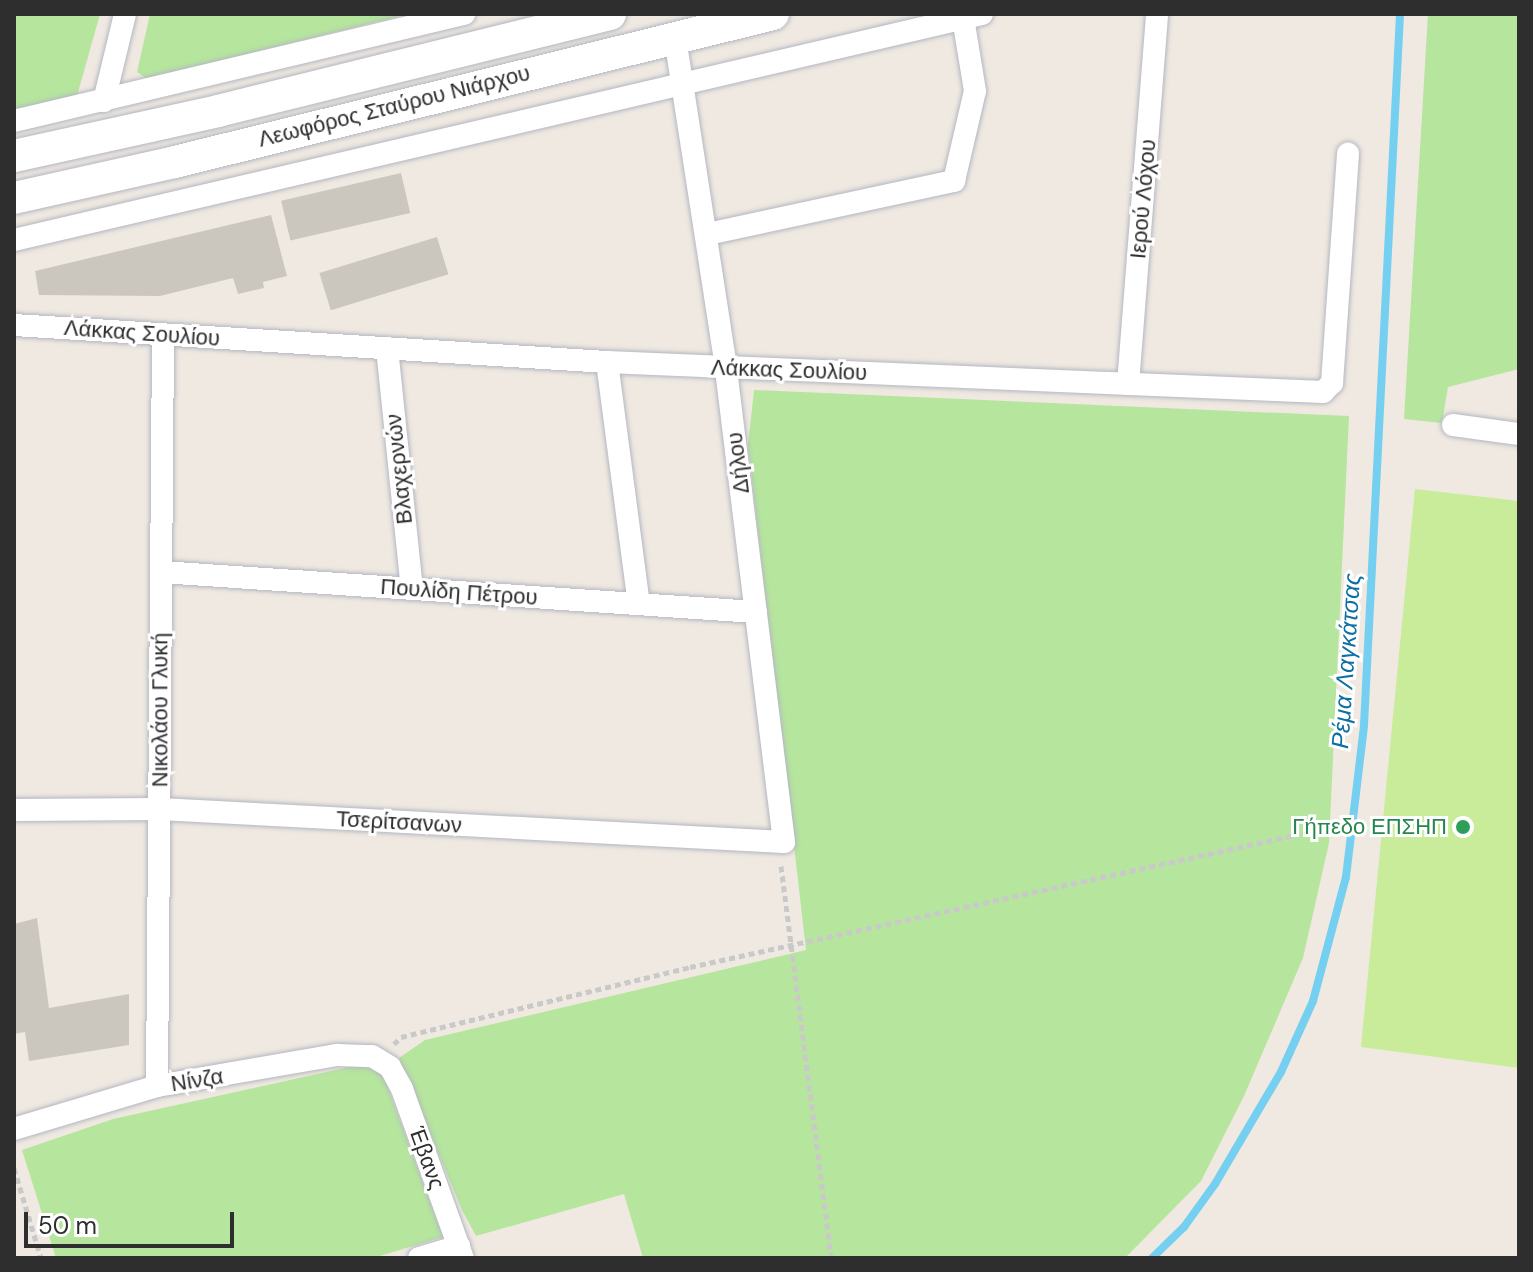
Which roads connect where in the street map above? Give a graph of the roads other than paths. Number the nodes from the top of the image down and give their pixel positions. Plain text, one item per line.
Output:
1 (125, 14) edge
2 (464, 14) edge
3 (610, 14) edge
4 (773, 14) edge
5 (1157, 14) edge
6 (973, 16) edge
7 (675, 36) junction
8 (682, 85) junction
9 (104, 101) junction
10 (14, 121) edge
11 (1348, 154) dead end
12 (14, 156) edge
13 (14, 198) edge
14 (708, 234) junction
15 (14, 240) edge
16 (14, 325) edge
17 (163, 335) junction
18 (387, 348) junction
19 (607, 362) junction
20 (726, 367) junction
21 (1128, 384) junction
22 (1453, 425) dead end
23 (1519, 434) edge
24 (161, 572) junction
25 (412, 589) junction
26 (639, 604) junction
27 (756, 612) junction
28 (160, 809) junction
29 (14, 810) edge
30 (784, 842) joint
31 (383, 1061) joint
32 (157, 1086) junction
33 (14, 1129) edge
34 (461, 1252) edge
35 (419, 1258) edge

1 - 9 street
2 - 9 street
3 - 12 main road, Λεωφόρος Σταύρου Νιάρχου
4 - 7 main road, Λεωφόρος Σταύρου Νιάρχου
5 - 21 street, Ιερού Λόχου
6 - 8 street
6 - 14 street
7 - 8 street, Δήλου
7 - 13 main road, Λεωφόρος Σταύρου Νιάρχου
8 - 14 street, Δήλου
8 - 15 street
9 - 10 street
11 - 21 street, Λάκκας Σουλίου
14 - 20 street, Δήλου
16 - 17 street, Λάκκας Σουλίου
17 - 18 street, Λάκκας Σουλίου
17 - 24 street, Νικολάου Γλυκή
18 - 19 street, Λάκκας Σουλίου
18 - 25 street, Βλαχερνών
19 - 20 street, Λάκκας Σουλίου
19 - 26 street
20 - 21 street, Λάκκας Σουλίου
20 - 27 street, Δήλου
22 - 23 street
24 - 25 street, Πουλίδη Πέτρου
24 - 28 street, Νικολάου Γλυκή
25 - 26 street, Πουλίδη Πέτρου
26 - 27 street, Πουλίδη Πέτρου
27 - 30 street, Δήλου
28 - 29 street, Τσερίτσανων
28 - 30 street, Τσερίτσανων
28 - 32 street, Νικολάου Γλυκή
31 - 32 street, Νίνζα
31 - 34 street, Έβανς
32 - 33 street, Νίνζα
34 - 35 street

